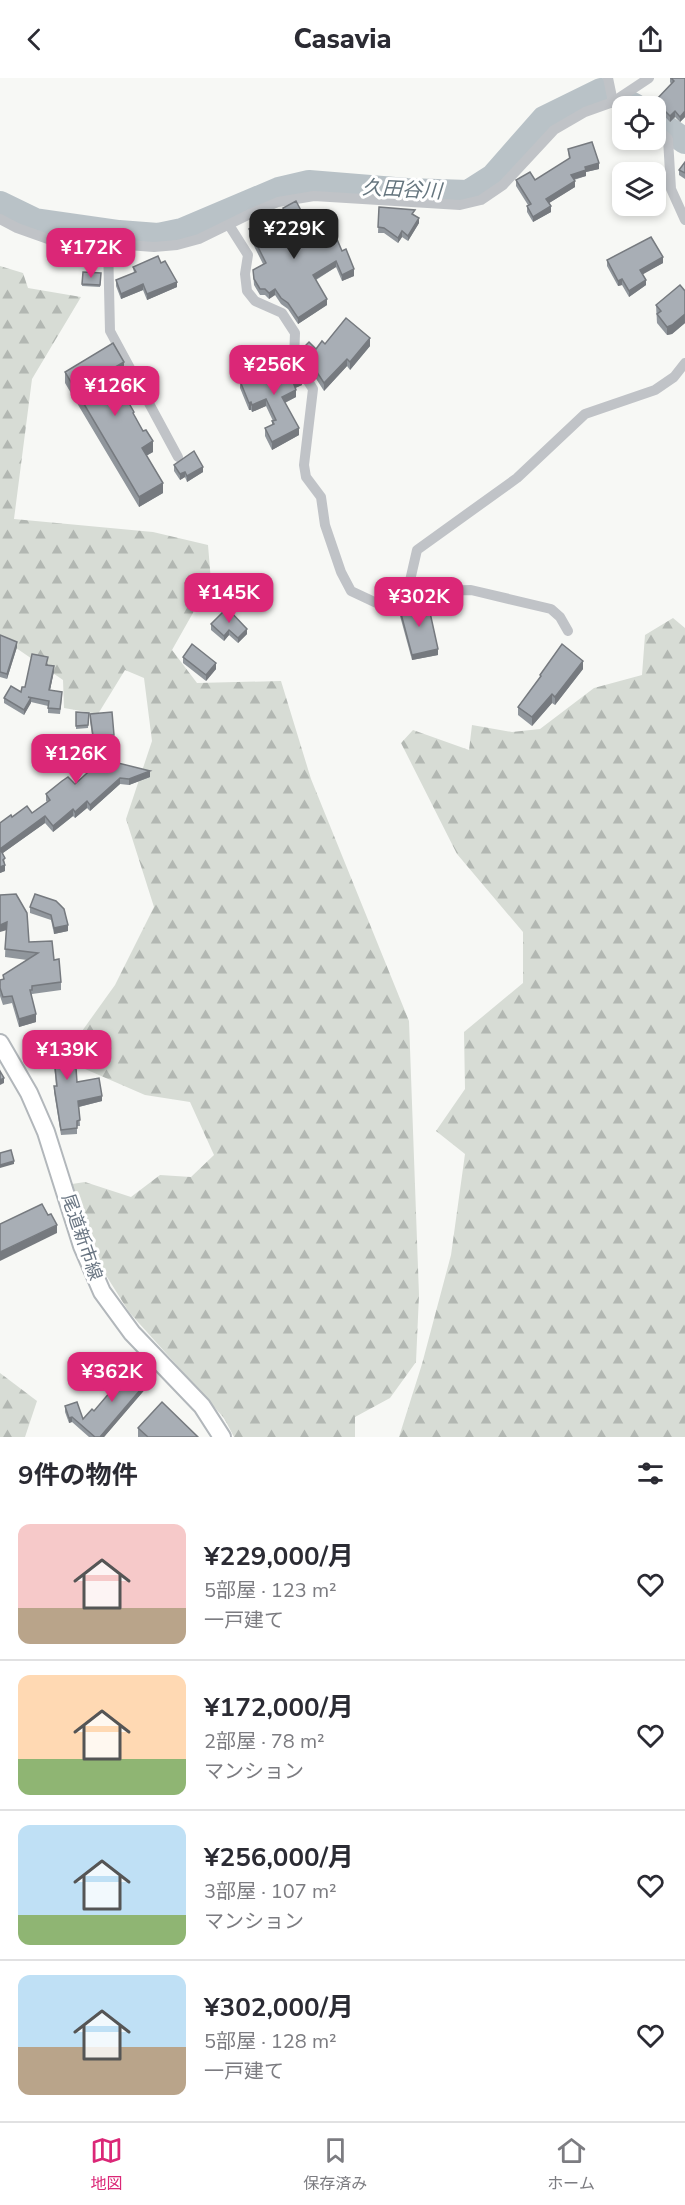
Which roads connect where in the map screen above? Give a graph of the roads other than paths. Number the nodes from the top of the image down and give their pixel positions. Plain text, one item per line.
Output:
1 (608, 78) edge
2 (649, 78) edge
3 (622, 96) edge
4 (612, 97) edge
5 (612, 102) edge
6 (666, 138) edge
7 (0, 219) edge
8 (685, 220) edge
9 (229, 225) junction
10 (108, 244) junction
11 (685, 363) edge
12 (178, 457) dead end
13 (406, 598) junction
14 (568, 631) dead end
15 (0, 1042) edge
16 (222, 1437) edge

1 - 4 street
2 - 3 street
5 - 9 street
6 - 8 street
7 - 10 street
9 - 10 street
9 - 13 street
10 - 12 street
11 - 13 street
13 - 14 street
15 - 16 main road, 尾道新市線

